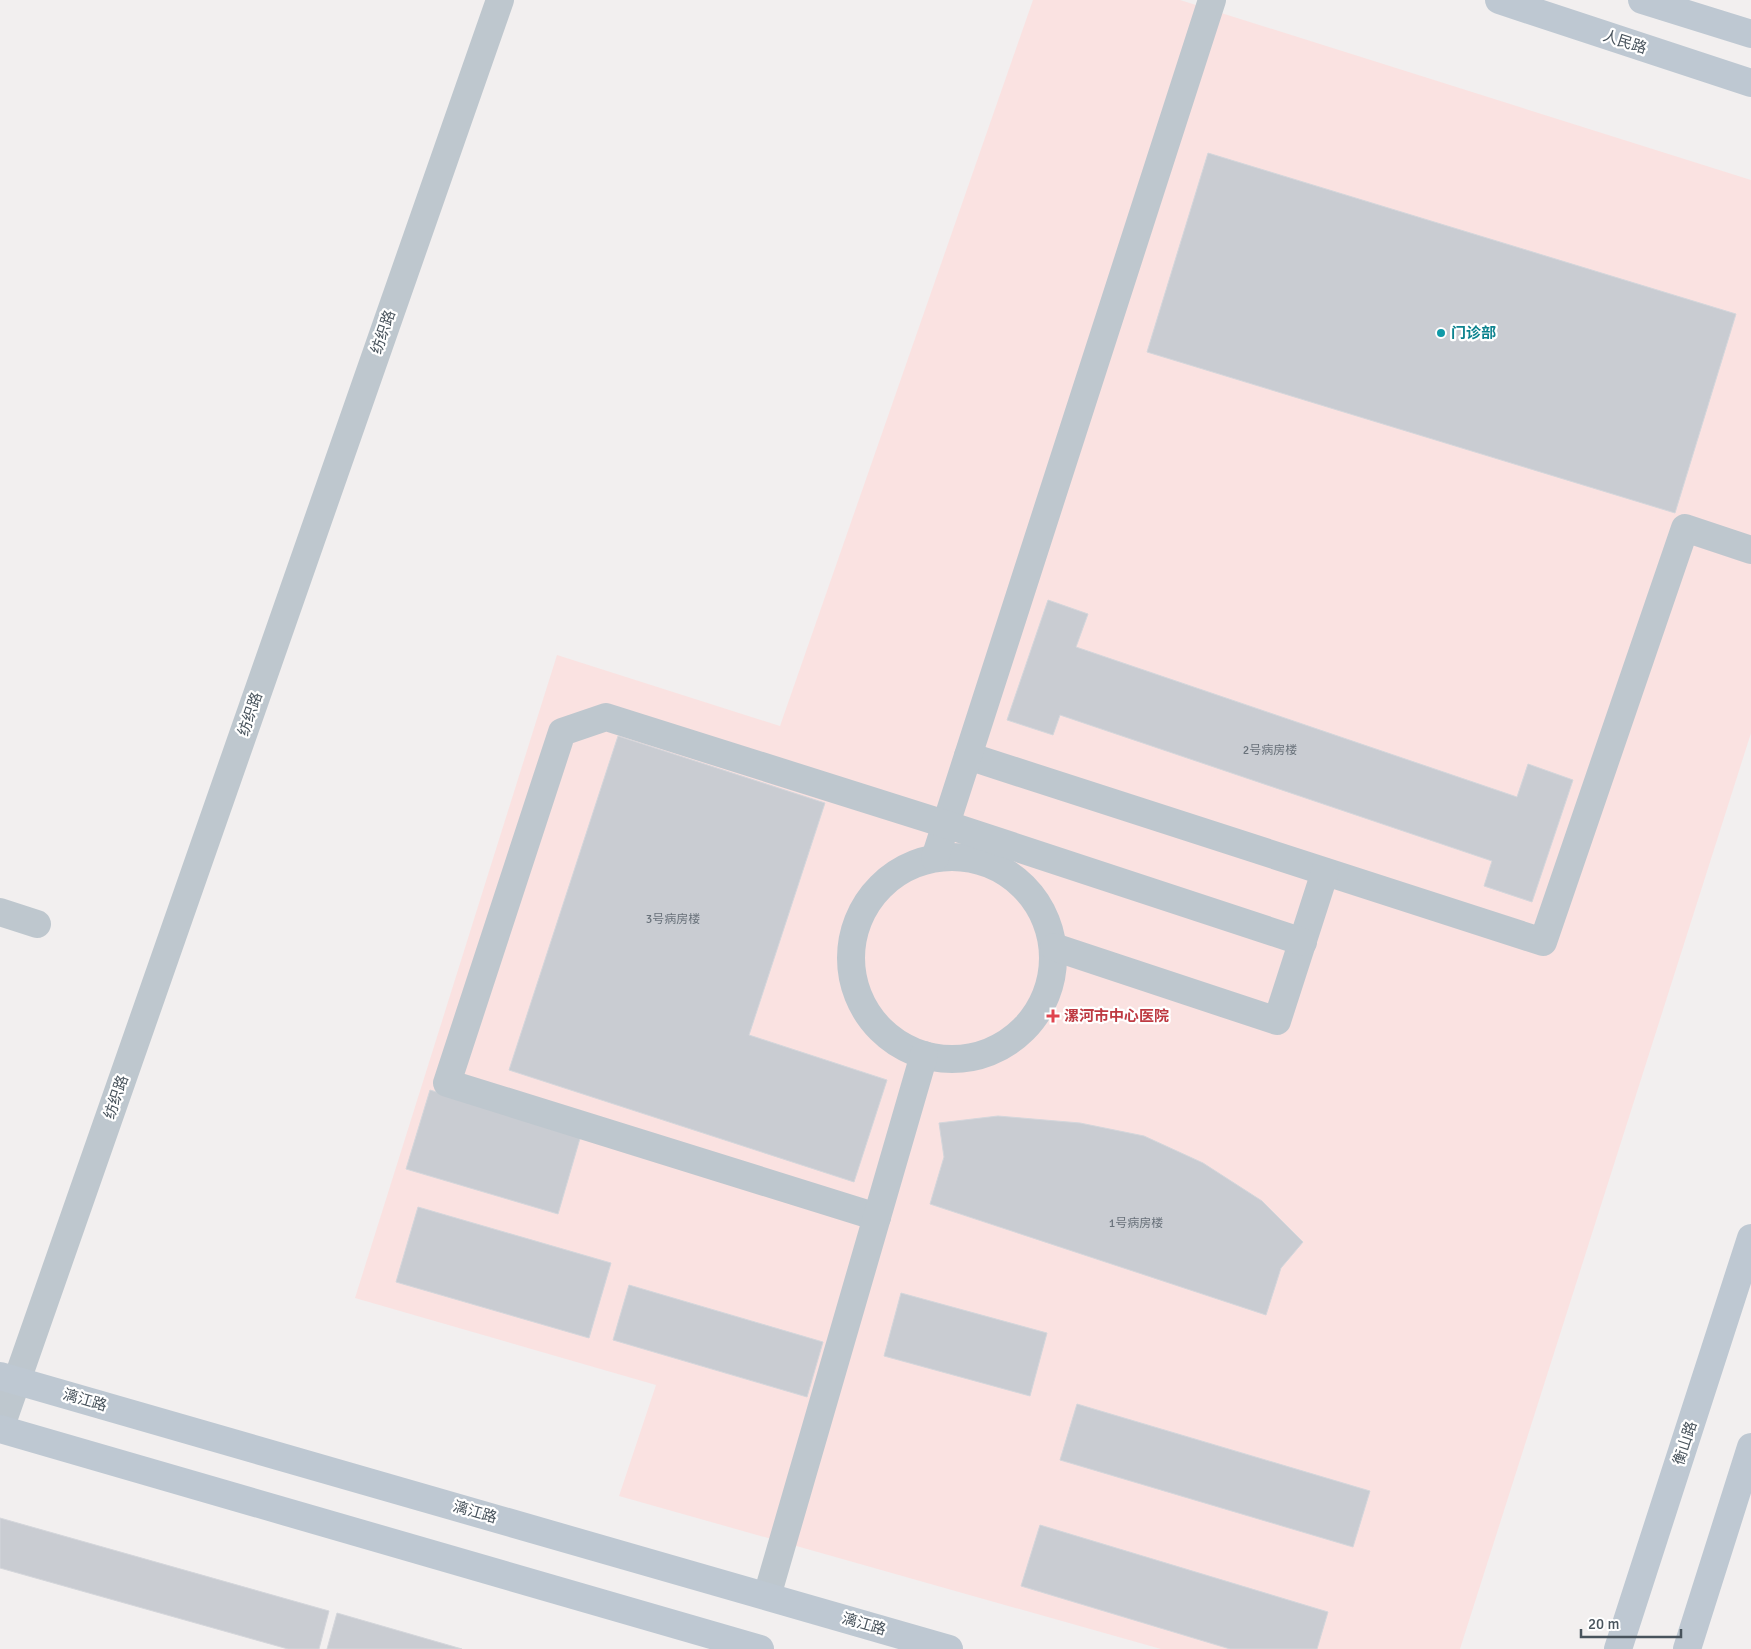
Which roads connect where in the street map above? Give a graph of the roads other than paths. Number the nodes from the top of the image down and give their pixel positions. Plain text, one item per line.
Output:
1 (500, 0) edge
2 (1212, 0) edge
3 (1499, 0) edge
4 (1642, 0) edge
5 (1545, 8) edge
6 (1751, 34) edge
7 (1751, 83) edge
8 (1751, 550) edge
9 (968, 756) junction
10 (945, 824) junction
11 (935, 858) junction
12 (1325, 872) junction
13 (0, 912) edge
14 (37, 924) dead end
15 (1303, 942) junction
16 (1054, 947) junction
17 (924, 1056) junction
18 (877, 1217) junction
19 (1751, 1238) edge
20 (8, 1378) edge
21 (0, 1429) edge
22 (1751, 1447) edge
23 (767, 1596) junction
24 (760, 1649) edge
25 (949, 1649) edge
26 (1618, 1649) edge
27 (1687, 1649) edge

1 - 20 street, 纺织路
2 - 9 street
3 - 5 street, 人民路
4 - 6 street
5 - 7 street, 人民路
8 - 12 street
9 - 10 street
9 - 12 street
10 - 11 street
10 - 15 street
10 - 18 street
11 - 16 street
11 - 17 street
12 - 15 street
13 - 14 street
15 - 16 street
16 - 17 street
17 - 18 street
18 - 23 street
19 - 26 street, 衡山路
20 - 21 street, 纺织路
20 - 23 street, 漓江路
21 - 24 street
22 - 27 street
23 - 25 street, 漓江路

